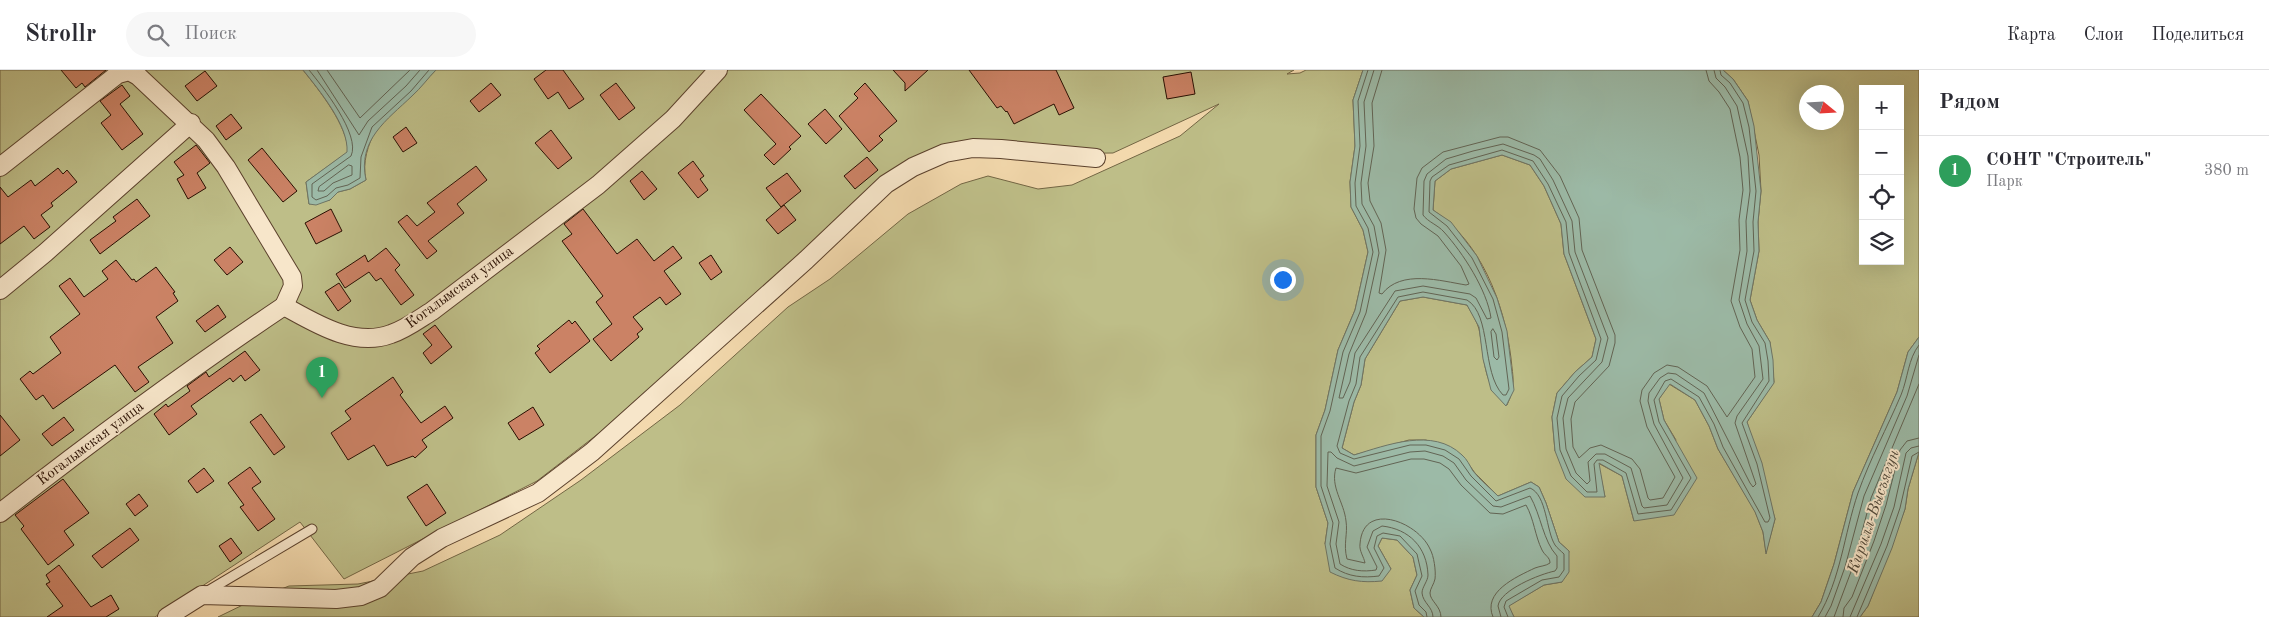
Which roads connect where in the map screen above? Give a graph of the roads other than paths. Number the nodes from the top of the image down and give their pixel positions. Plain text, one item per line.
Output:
1 (718, 70) edge
2 (191, 123) junction
3 (1096, 158) dead end
4 (0, 167) edge
5 (0, 290) edge
6 (284, 306) junction
7 (0, 513) edge
8 (312, 529) dead end
9 (202, 595) junction
10 (167, 617) edge

1 - 6 street, Когалымская улица
2 - 4 street
2 - 5 street
2 - 6 street
3 - 9 street
6 - 7 street, Когалымская улица
8 - 9 lane
9 - 10 street

